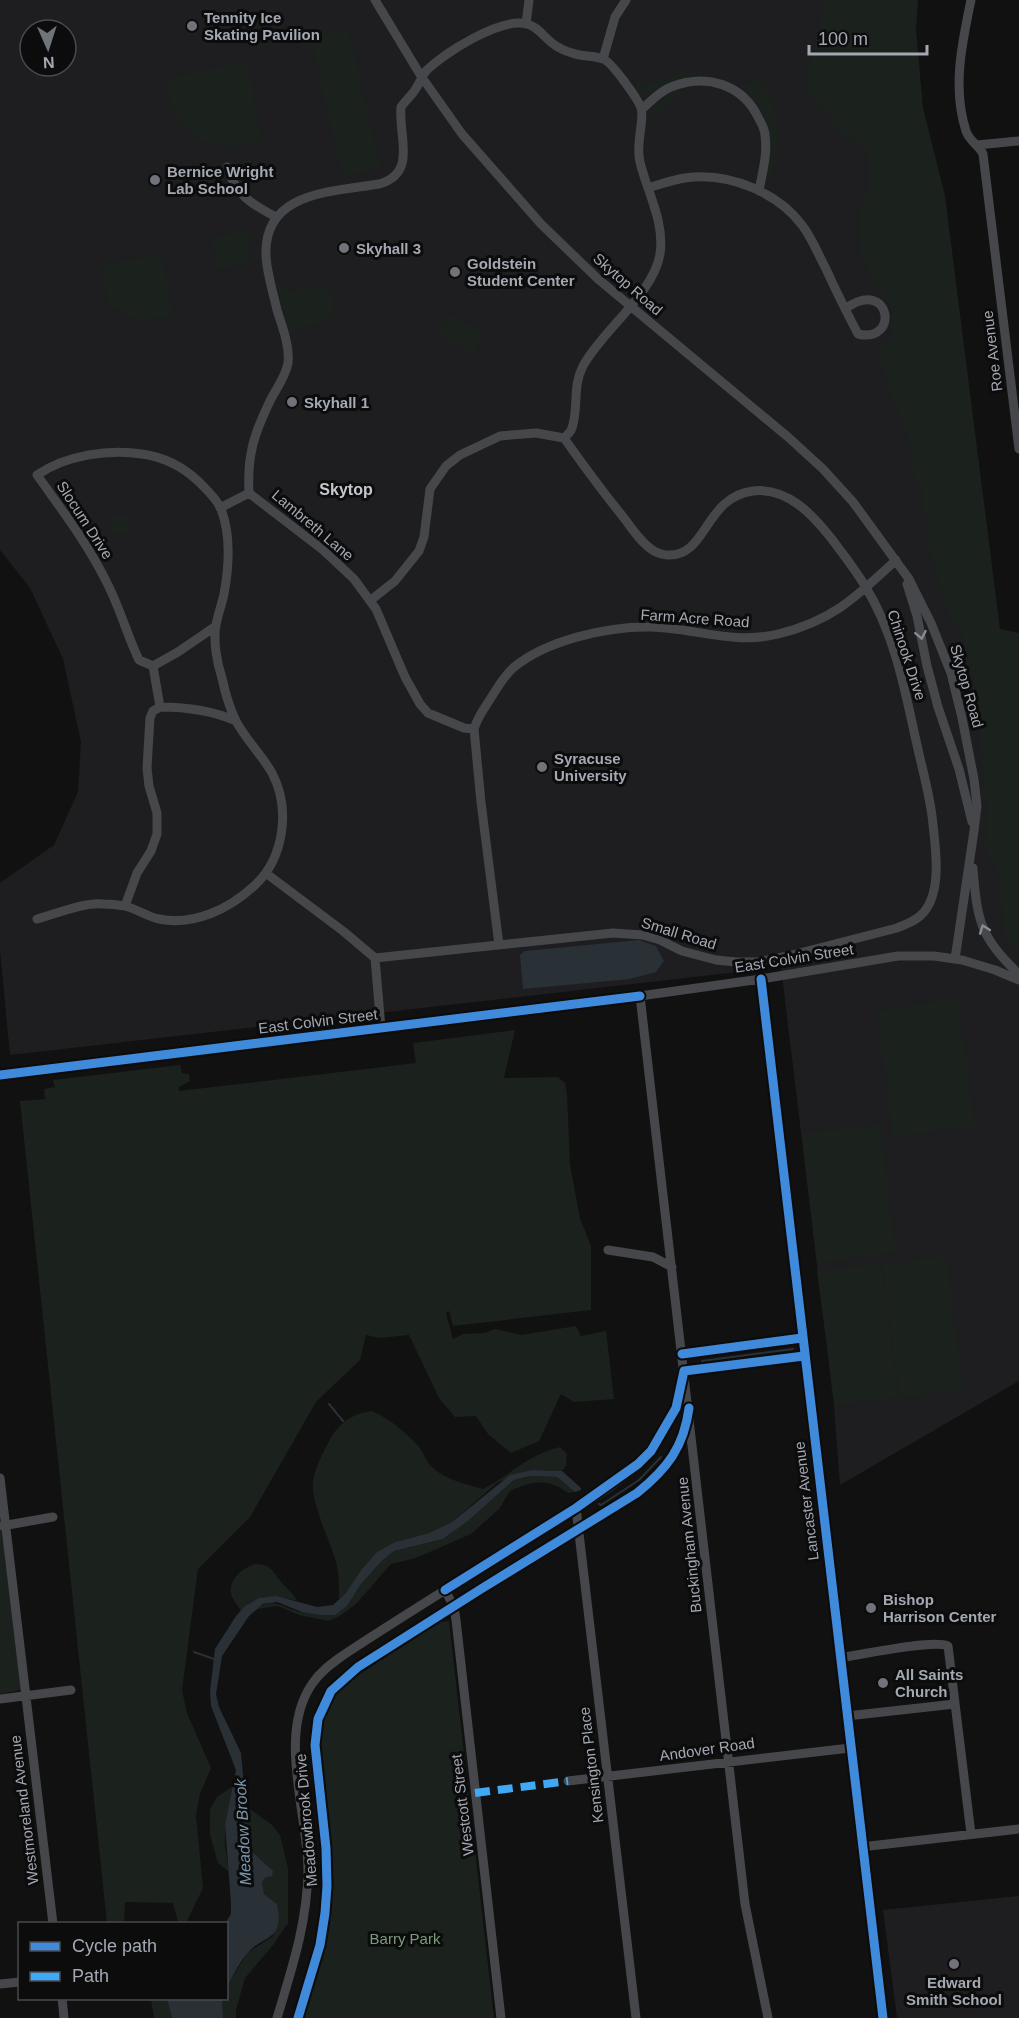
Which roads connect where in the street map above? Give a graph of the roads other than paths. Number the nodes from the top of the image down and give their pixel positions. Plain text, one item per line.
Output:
1 (375, 0) edge
2 (529, 0) edge
3 (626, 0) edge
4 (971, 0) edge
5 (526, 24) junction
6 (603, 58) junction
7 (421, 76) junction
8 (642, 110) junction
9 (1019, 141) edge
10 (977, 145) junction
11 (226, 167) dead end
12 (648, 188) junction
13 (759, 191) junction
14 (276, 217) junction
15 (630, 306) junction
16 (845, 309) junction
17 (1019, 353) edge
18 (1008, 354) junction
19 (564, 438) junction
20 (1019, 449) edge
21 (249, 493) junction
22 (220, 508) junction
23 (896, 560) junction
24 (866, 587) junction
25 (371, 600) junction
26 (216, 626) junction
27 (944, 663) junction
28 (153, 666) junction
29 (927, 666) junction
30 (952, 688) junction
31 (935, 693) junction
32 (160, 706) junction
33 (236, 721) junction
34 (474, 729) junction
35 (930, 800) joint
36 (974, 831) junction
37 (972, 849) junction
38 (267, 874) junction
39 (125, 906) junction
40 (37, 919) dead end
41 (500, 945) junction
42 (375, 958) junction
43 (955, 959) junction
44 (1019, 974) edge
45 (761, 979) junction
46 (1019, 980) edge
47 (640, 996) junction
48 (381, 1028) junction
49 (0, 1075) edge
50 (608, 1250) dead end
51 (672, 1267) junction
52 (802, 1338) junction
53 (682, 1354) junction
54 (804, 1356) junction
55 (684, 1371) junction
56 (689, 1408) junction
57 (0, 1478) edge
58 (576, 1508) junction
59 (53, 1517) dead end
60 (3, 1526) edge
61 (579, 1529) junction
62 (445, 1590) junction
63 (454, 1607) junction
64 (839, 1658) junction
65 (71, 1690) dead end
66 (26, 1696) junction
67 (0, 1699) edge
68 (955, 1704) junction
69 (847, 1716) junction
70 (850, 1748) junction
71 (730, 1762) junction
72 (608, 1776) junction
73 (568, 1781) dead end
74 (1019, 1829) edge
75 (971, 1834) junction
76 (861, 1846) junction
77 (53, 1922) edge
78 (18, 1982) edge
79 (0, 1984) edge
80 (62, 2000) edge
81 (64, 2018) edge
82 (277, 2018) edge
83 (501, 2018) edge
84 (636, 2018) edge
85 (768, 2018) edge
86 (883, 2018) edge

1 - 7 street, Skytop Road
2 - 5 street
3 - 6 street
4 - 10 street, Roe Avenue
5 - 6 street
5 - 7 street
6 - 8 street
7 - 14 street
7 - 15 street, Skytop Road
8 - 12 street
8 - 13 street
9 - 10 street
10 - 18 street, Roe Avenue
11 - 14 street
12 - 13 street
12 - 15 street
13 - 16 street
14 - 21 street, Lambreth Lane
15 - 19 street
15 - 23 street, Skytop Road
16 - 16 street
17 - 18 street
18 - 20 street, Roe Avenue
19 - 24 street, Chinook Drive
19 - 25 street
21 - 22 street
21 - 25 street, Lambreth Lane
22 - 26 street, Slocum Drive
22 - 28 street, Slocum Drive
23 - 24 street, Farm Acre Road
23 - 27 street, Skytop Road
23 -> 29 street, Skytop Road
24 - 34 street, Farm Acre Road
24 - 35 street, Chinook Drive
25 - 34 street, Lambreth Lane
26 - 28 street
26 - 33 street, Slocum Drive
27 - 29 street
27 - 30 street, Skytop Road
28 - 32 street
29 - 31 street, Skytop Road
30 - 31 street
30 - 36 street, Skytop Road
31 - 36 street, Skytop Road
32 - 33 street
32 - 39 street
33 - 38 street, Slocum Drive
34 - 41 street
35 - 41 street, Small Road
36 - 37 street, Skytop Road
37 - 43 street, Skytop Road
44 -> 37 street
38 - 39 street, Slocum Drive
38 - 42 street
39 - 40 street, Slocum Drive
41 - 42 street, Small Road
42 - 48 street
43 - 45 street, East Colvin Street
43 - 46 street, East Colvin Street
45 - 47 street, East Colvin Street
45 - 52 street, Lancaster Avenue
47 - 48 street, East Colvin Street
47 - 51 street, Buckingham Avenue
48 - 49 street, East Colvin Street
50 - 51 street
51 - 53 street, Buckingham Avenue
52 - 53 street
52 - 54 street, Lancaster Avenue
53 - 55 street, Buckingham Avenue
54 - 55 street
54 - 64 street, Lancaster Avenue
55 - 56 street, Buckingham Avenue
55 - 58 street, Meadowbrook Drive
56 - 61 street
56 - 71 street, Buckingham Avenue
57 - 60 street, Westmoreland Avenue
58 - 61 street, Kensington Place
58 - 62 street, Meadowbrook Drive
59 - 60 street
60 - 66 street, Westmoreland Avenue
61 - 63 street
61 - 72 street, Kensington Place
62 - 63 street, Westcott Street
62 - 82 street, Meadowbrook Drive
63 - 83 street, Westcott Street
64 - 68 street
64 - 69 street, Lancaster Avenue
65 - 66 street
66 - 67 street
66 - 77 street, Westmoreland Avenue
68 - 69 street
68 - 75 street
69 - 70 street, Lancaster Avenue
70 - 71 street, Andover Road
70 - 76 street, Lancaster Avenue
71 - 72 street, Andover Road
71 - 85 street, Buckingham Avenue
72 - 73 street, Andover Road
72 - 84 street, Kensington Place
74 - 75 street
75 - 76 street
76 - 86 street, Lancaster Avenue
78 - 79 street
80 - 81 street

